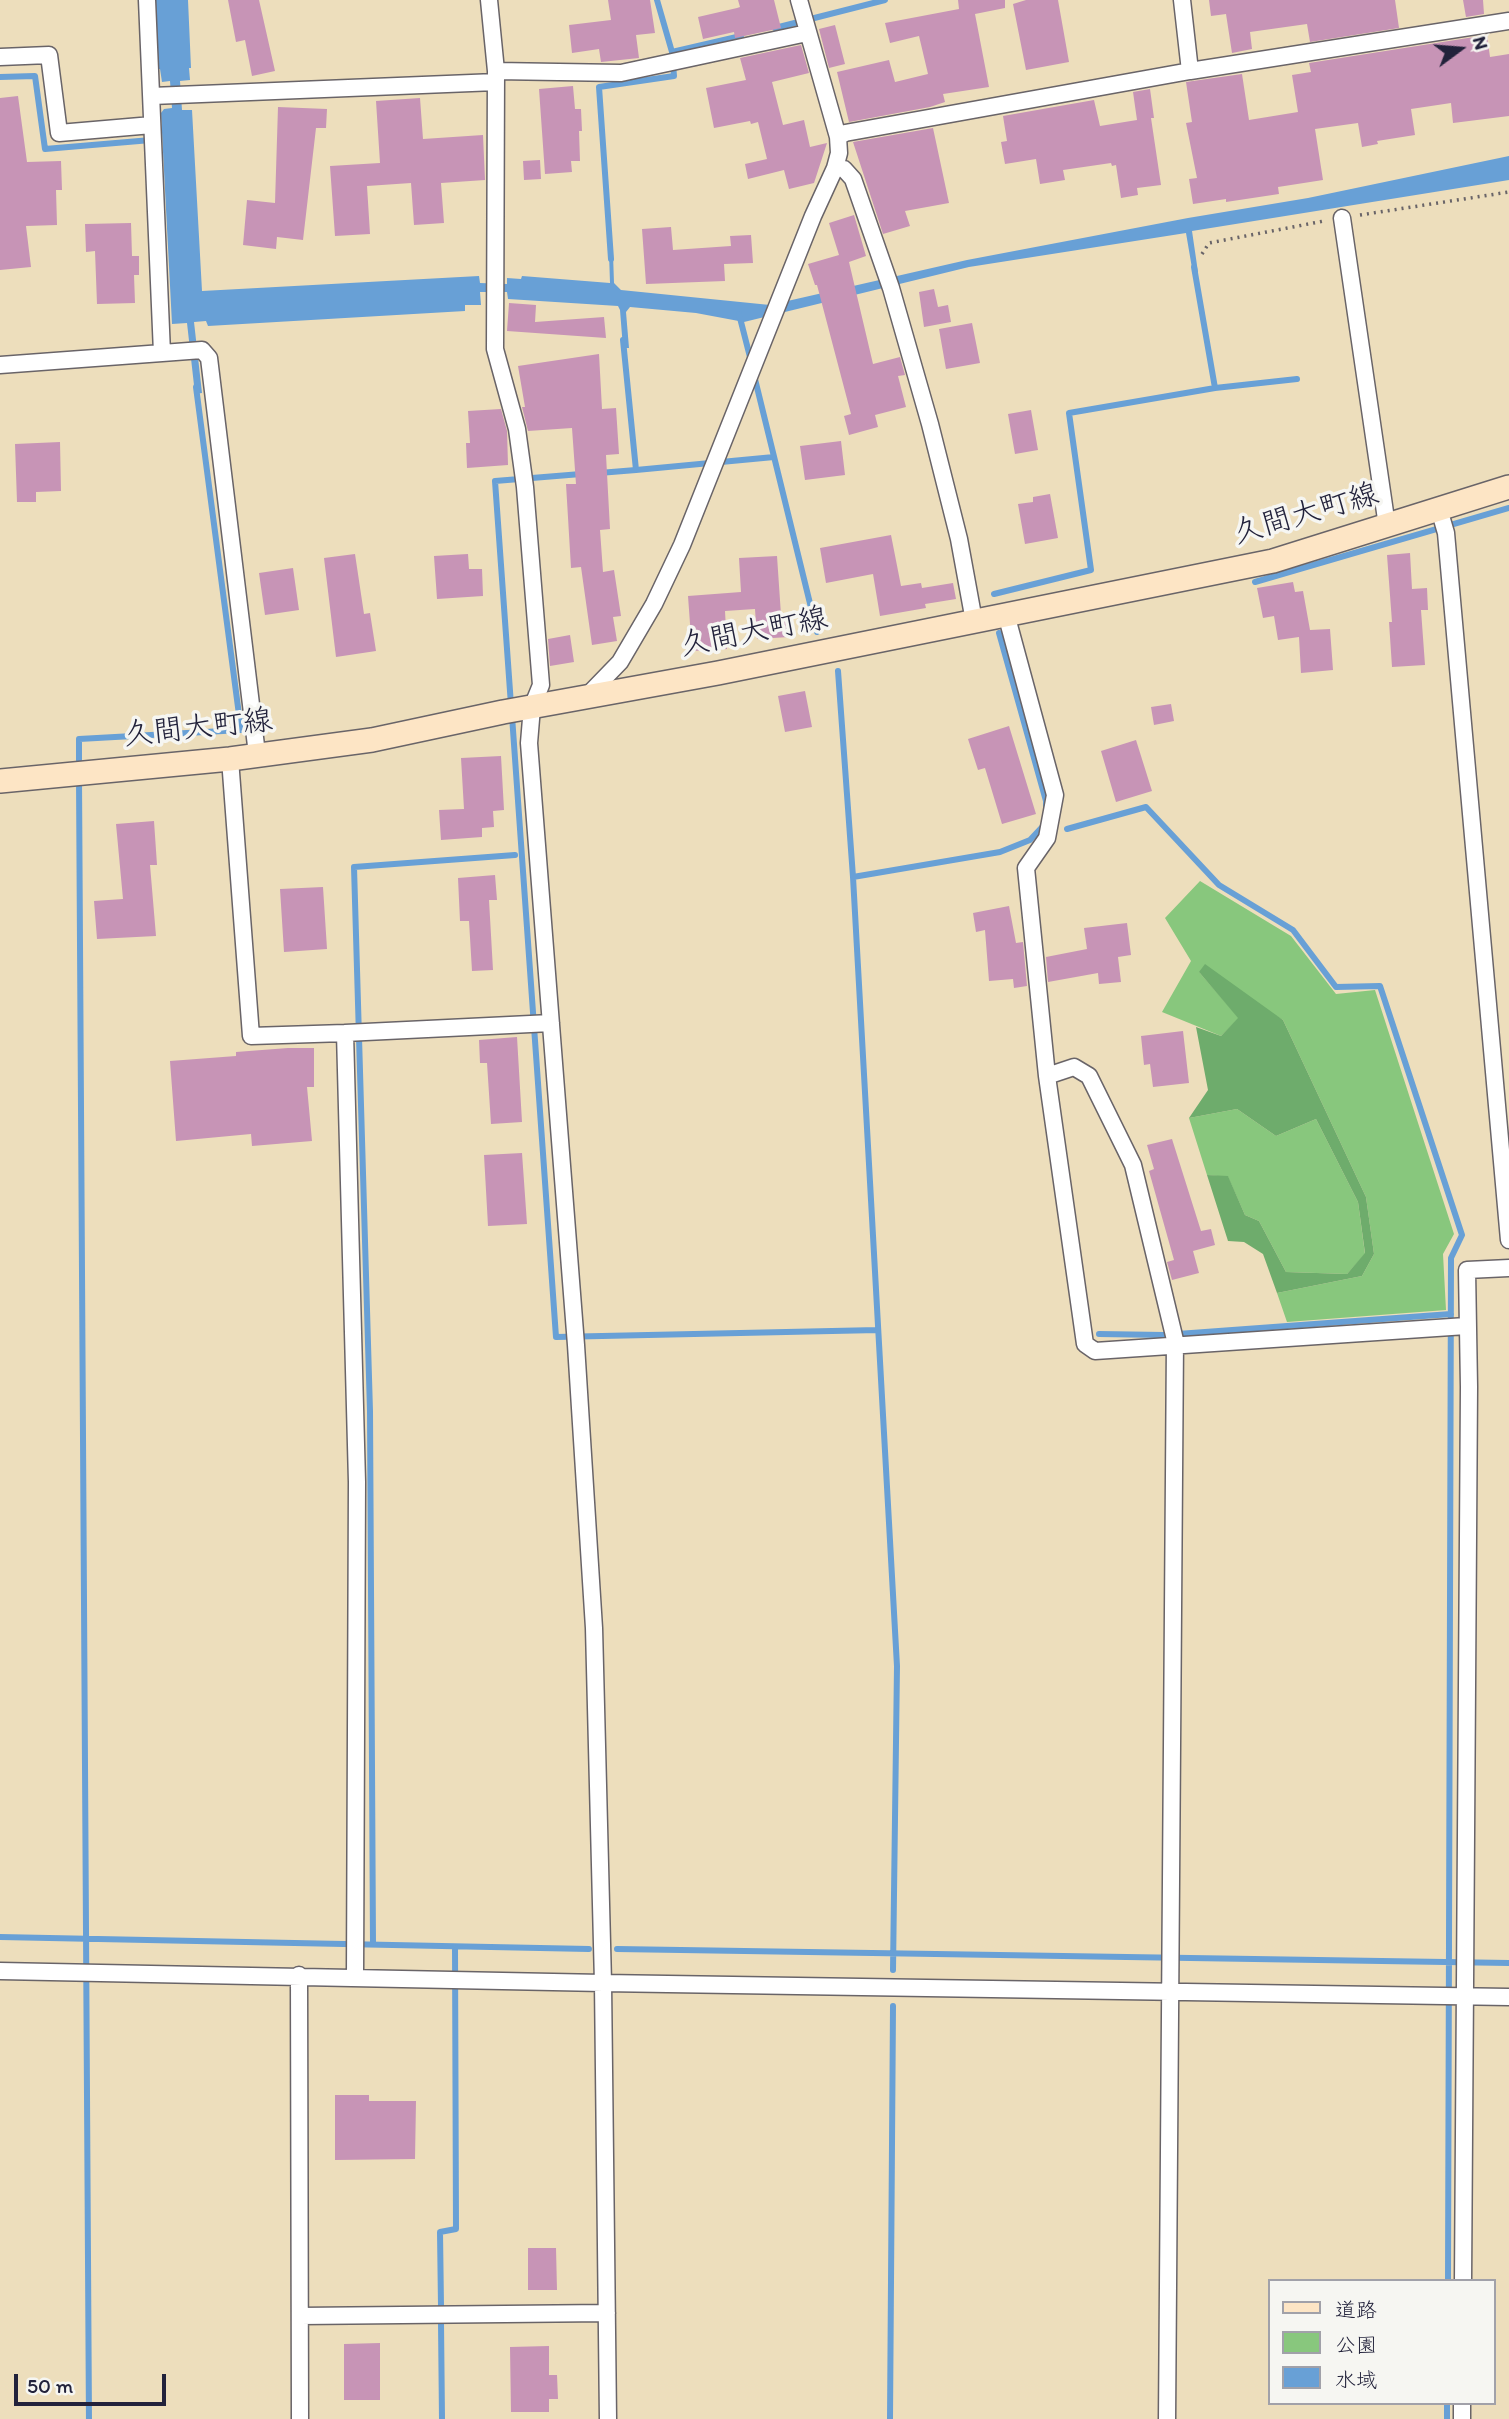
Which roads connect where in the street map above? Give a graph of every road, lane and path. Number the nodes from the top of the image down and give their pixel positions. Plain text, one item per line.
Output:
1 (147, 0) edge
2 (489, 0) edge
3 (1182, 0) edge
4 (803, 18) edge
5 (1509, 21) edge
6 (0, 57) edge
7 (1190, 71) junction
8 (496, 76) junction
9 (158, 96) junction
10 (152, 128) junction
11 (838, 137) junction
12 (835, 168) junction
13 (1342, 218) dead end
14 (162, 353) junction
15 (0, 365) edge
16 (1509, 487) edge
17 (1443, 520) junction
18 (1387, 526) junction
19 (1006, 614) junction
20 (974, 621) junction
21 (588, 695) junction
22 (518, 709) junction
23 (257, 754) junction
24 (230, 758) junction
25 (0, 781) edge
26 (546, 1024) junction
27 (354, 1032) junction
28 (1046, 1076) junction
29 (1509, 1240) edge
30 (1509, 1268) edge
31 (1466, 1326) junction
32 (1174, 1337) junction
33 (0, 1971) edge
34 (299, 1975) junction
35 (355, 1976) junction
36 (603, 1983) junction
37 (1171, 1993) junction
38 (1454, 1997) junction
39 (1509, 1997) edge
40 (1463, 2279) edge
41 (607, 2313) junction
42 (300, 2316) junction
43 (300, 2419) edge
44 (608, 2419) edge
45 (1167, 2419) edge

1 - 9 street
2 - 8 street
3 - 7 street
4 - 8 street
4 - 11 street
5 - 7 street
6 - 10 street
7 - 11 street
8 - 9 street
8 - 22 street
9 - 10 street
10 - 14 street
11 - 12 street
12 - 20 street
12 - 21 street
13 - 18 street
14 - 15 street
14 - 23 street
16 - 17 main road, 久間大町線
17 - 18 main road, 久間大町線
17 - 29 street
18 - 19 main road, 久間大町線
19 - 20 main road, 久間大町線
19 - 28 street
20 - 21 main road, 久間大町線
21 - 22 main road, 久間大町線
22 - 23 main road, 久間大町線
22 - 26 street
23 - 24 main road, 久間大町線
24 - 25 main road, 久間大町線
24 - 27 street
26 - 27 street
26 - 36 street
27 - 35 street
28 - 32 street
28 - 32 street
30 - 31 street
31 - 32 street
31 - 38 street
32 - 37 street
33 - 34 street
34 - 35 street
34 - 42 street
35 - 36 street
36 - 37 street
36 - 41 street
37 - 38 street
37 - 45 street
38 - 39 street
38 - 40 street
41 - 42 street
41 - 44 street
42 - 43 street

